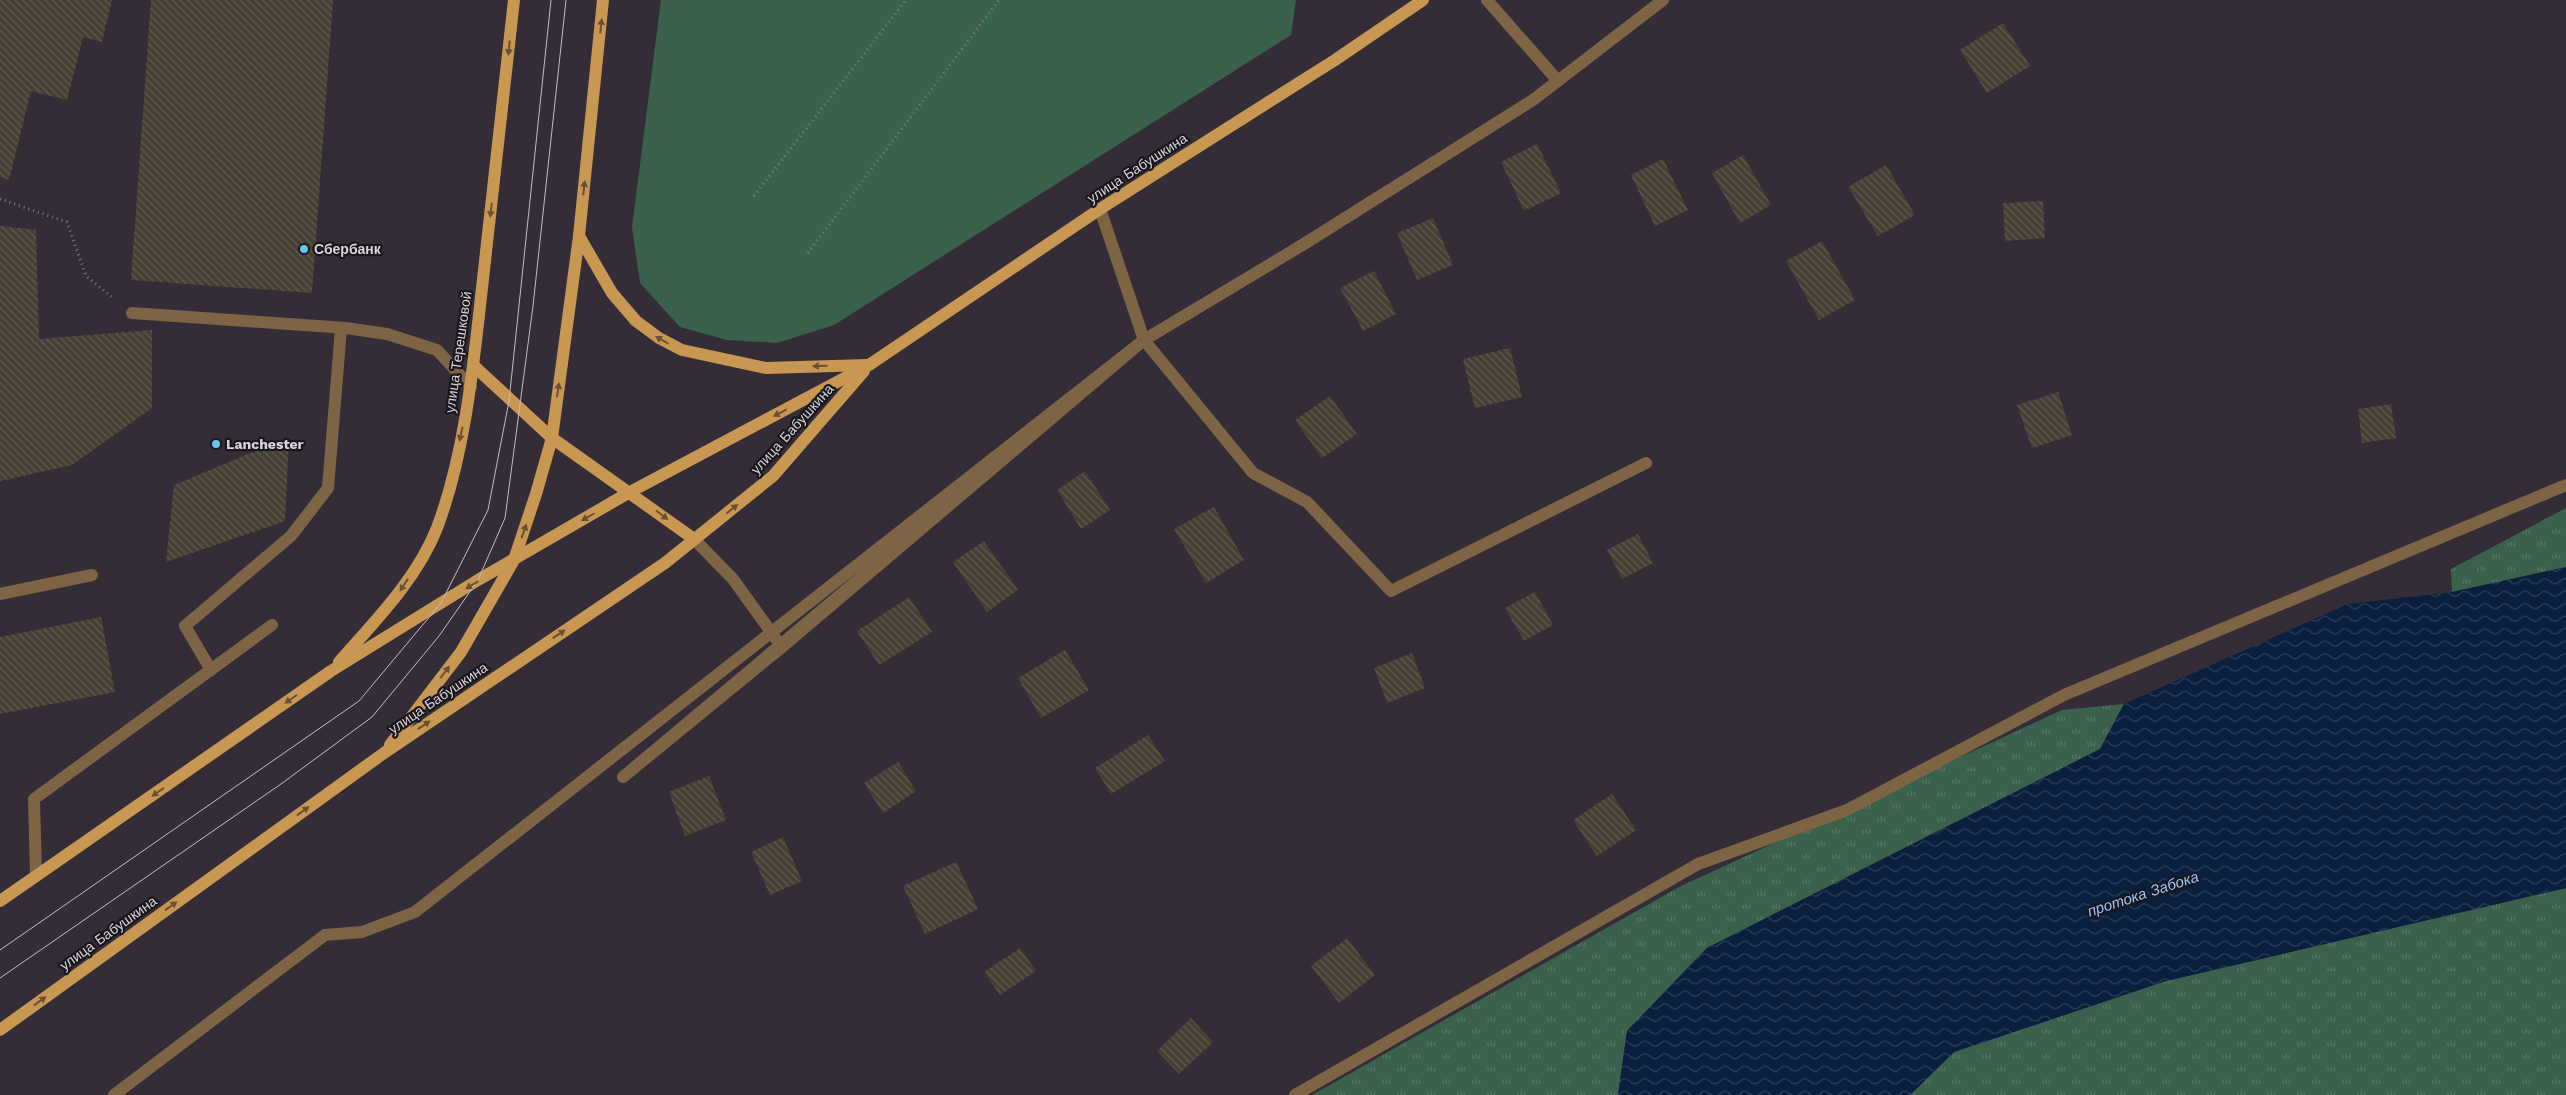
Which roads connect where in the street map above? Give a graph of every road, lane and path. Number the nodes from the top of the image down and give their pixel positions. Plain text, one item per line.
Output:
1 (514, 0) edge
2 (604, 0) edge
3 (906, 0) edge
4 (999, 0) edge
5 (1423, 0) edge
6 (1487, 0) edge
7 (1663, 0) edge
8 (1558, 81) junction
9 (754, 196) dead end
10 (0, 199) edge
11 (1100, 209) junction
12 (579, 236) junction
13 (808, 254) dead end
14 (132, 314) joint
15 (341, 328) junction
16 (1144, 340) junction
17 (869, 365) junction
18 (474, 366) junction
19 (471, 387) junction
20 (552, 438) junction
21 (1646, 463) dead end
22 (2566, 485) edge
23 (630, 492) junction
24 (694, 539) junction
25 (514, 560) junction
26 (92, 575) dead end
27 (0, 594) edge
28 (272, 626) dead end
29 (782, 647) junction
30 (211, 670) junction
31 (331, 671) junction
32 (384, 753) junction
33 (36, 876) junction
34 (0, 901) edge
35 (0, 1030) edge
36 (114, 1095) edge
37 (1295, 1095) edge

1 -> 18 main road, улица Терешковой
12 -> 2 main road
3 - 9 path
4 - 13 path
5 - 11 main road, улица Бабушкина
6 - 8 street
7 - 8 street
8 - 16 street
10 - 14 path
11 - 16 street
11 - 17 main road, улица Бабушкина
17 -> 12 main road
20 -> 12 main road
14 - 15 street
15 - 19 street
15 - 30 street
16 - 21 street
16 - 29 street
16 - 29 street
16 - 36 street
17 -> 23 main road, улица Бабушкина
24 -> 17 main road, улица Бабушкина
18 - 19 main road, улица Терешковой
18 - 20 main road
19 -> 31 main road, улица Терешковой
20 - 23 main road
25 -> 20 main road
22 - 37 street
23 -> 24 main road
23 -> 25 main road, улица Бабушкина
24 - 29 street
32 -> 24 main road, улица Бабушкина
25 -> 31 main road, улица Бабушкина
32 -> 25 main road
26 - 27 street
28 - 30 street
30 - 33 street
31 -> 33 main road, улица Бабушкина
35 -> 32 main road, улица Бабушкина
33 - 34 main road, улица Бабушкина

